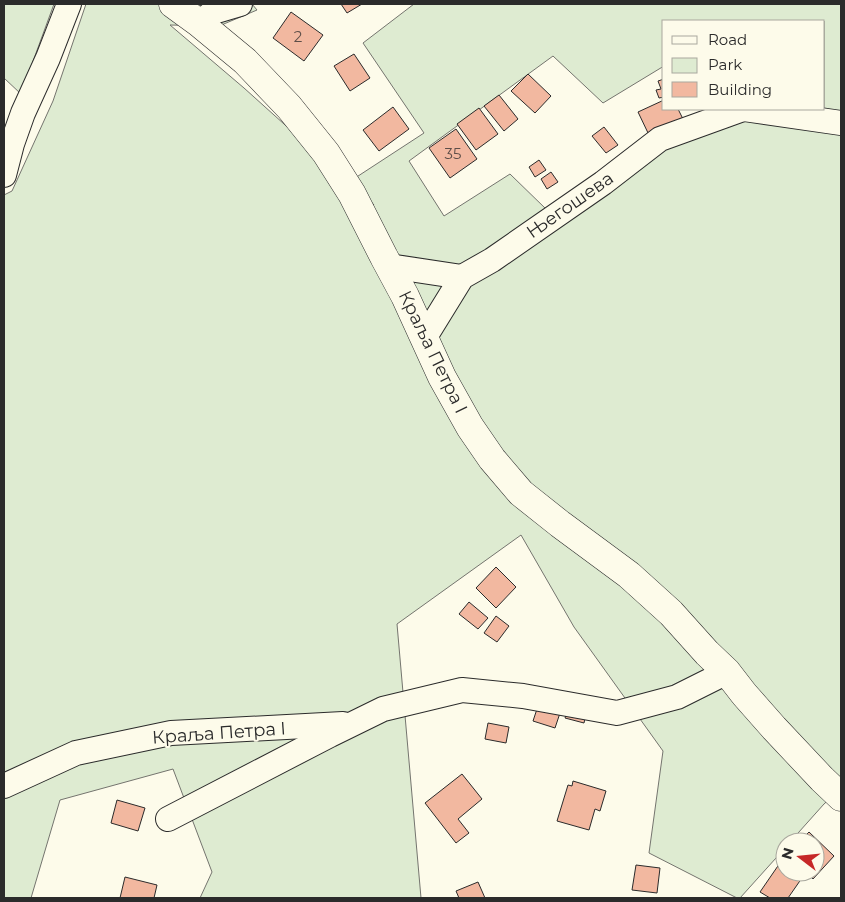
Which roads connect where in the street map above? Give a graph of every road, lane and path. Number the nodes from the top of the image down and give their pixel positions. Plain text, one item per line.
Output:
1 (69, 4) edge
2 (173, 4) edge
3 (240, 4) edge
4 (207, 13) edge
5 (740, 110) edge
6 (750, 110) edge
7 (841, 123) edge
8 (4, 175) edge
9 (389, 266) junction
10 (462, 277) junction
11 (425, 337) junction
12 (727, 672) junction
13 (353, 724) junction
14 (4, 786) edge
15 (841, 797) edge
16 (168, 819) dead end

1 - 8 street
2 - 4 street, Краља Петра I
3 - 4 street
4 - 9 street, Краља Петра I
5 - 10 street, Његошева
6 - 7 street, Његошева
9 - 10 street
9 - 11 street, Краља Петра I
10 - 11 street, Његошева
11 - 12 street, Краља Петра I
12 - 13 street, Краља Петра I
12 - 15 street, Краља Петра I
13 - 14 street, Краља Петра I
13 - 16 street, Краља Петра I

